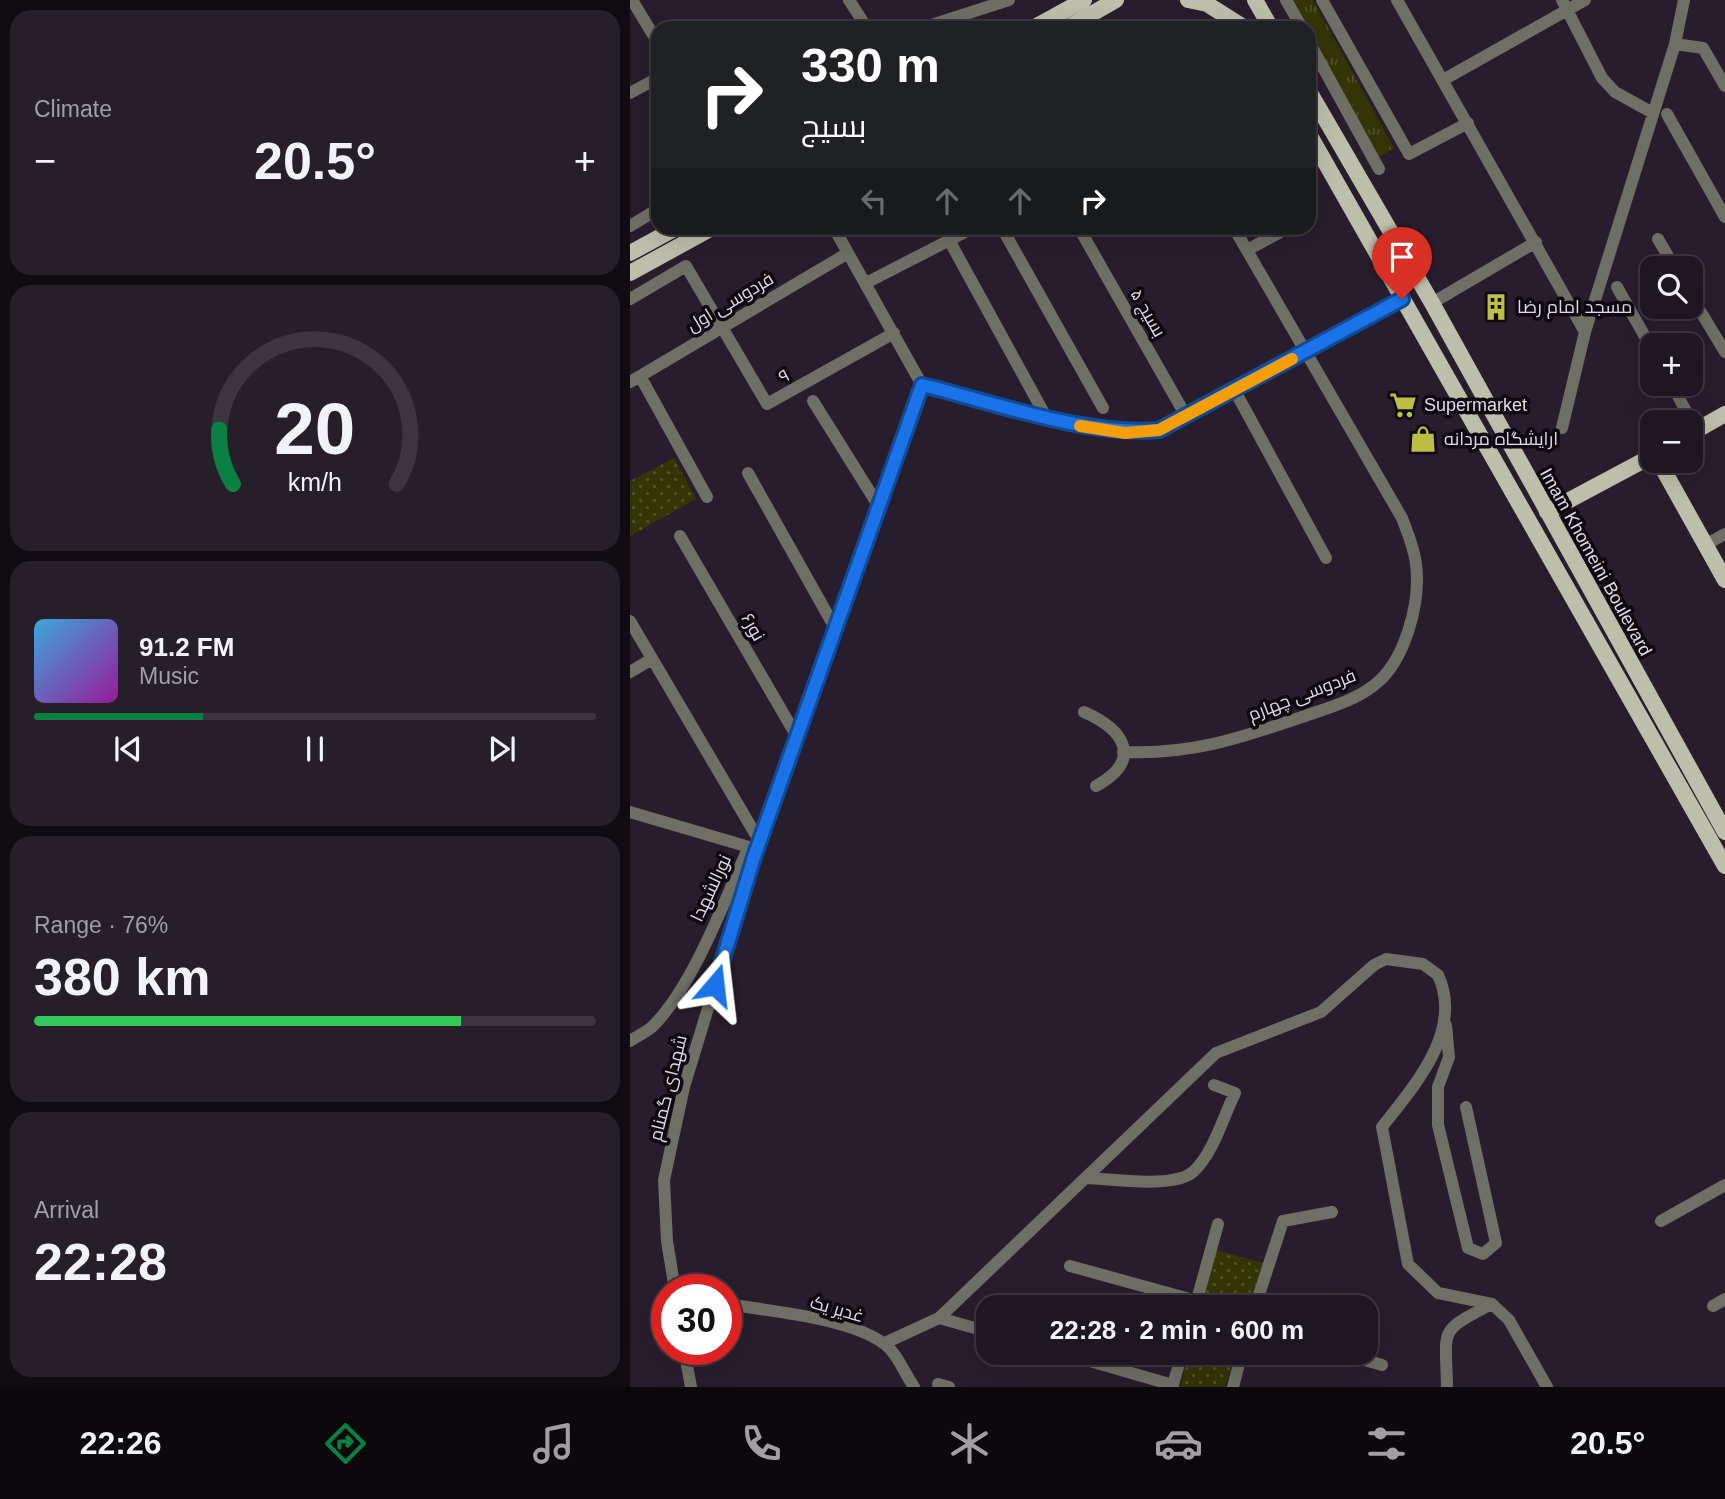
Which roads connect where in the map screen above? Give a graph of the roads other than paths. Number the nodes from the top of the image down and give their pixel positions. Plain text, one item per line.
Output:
1 (632, 0) edge
2 (849, 0) edge
3 (1009, 0) edge
4 (1084, 0) edge
5 (1116, 0) edge
6 (1188, 0) edge
7 (1230, 0) edge
8 (1255, 0) edge
9 (1286, 0) edge
10 (1322, 0) edge
11 (1397, 0) edge
12 (1584, 0) edge
13 (1684, 0) edge
14 (1564, 5) edge
15 (862, 21) edge
16 (944, 21) edge
17 (1046, 21) edge
18 (1079, 21) edge
19 (1235, 21) edge
20 (1242, 21) edge
21 (1268, 21) edge
22 (1297, 21) edge
23 (651, 31) edge
24 (1675, 44) junction
25 (1316, 55) edge
26 (1443, 79) junction
27 (651, 82) edge
28 (1725, 86) edge
29 (630, 93) edge
30 (1316, 103) edge
31 (1653, 113) junction
32 (1667, 114) dead end
33 (1468, 123) junction
34 (1316, 146) edge
35 (1379, 169) dead end
36 (651, 213) edge
37 (1725, 217) edge
38 (630, 226) edge
39 (663, 235) edge
40 (699, 235) edge
41 (838, 235) edge
42 (958, 235) edge
43 (1006, 235) edge
44 (1083, 235) edge
45 (1238, 235) edge
46 (1275, 235) edge
47 (1658, 239) dead end
48 (948, 240) junction
49 (1536, 242) junction
50 (1247, 250) junction
51 (630, 253) edge
52 (848, 253) junction
53 (1668, 256) edge
54 (630, 273) edge
55 (866, 283) junction
56 (1617, 287) dead end
57 (630, 299) edge
58 (1402, 299) junction
59 (1432, 303) junction
60 (1703, 316) edge
61 (722, 326) junction
62 (1586, 332) junction
63 (894, 333) junction
64 (1643, 333) edge
65 (1307, 351) junction
66 (1725, 352) edge
67 (635, 379) edge
68 (922, 385) junction
69 (1235, 390) junction
70 (813, 401) dead end
71 (1103, 408) dead end
72 (1725, 414) edge
73 (1045, 415) junction
74 (1186, 415) junction
75 (1703, 426) edge
76 (1562, 428) dead end
77 (1640, 462) edge
78 (748, 473) dead end
79 (1665, 473) edge
80 (707, 497) dead end
81 (878, 505) junction
82 (1547, 512) junction
83 (1725, 534) edge
84 (680, 536) dead end
85 (1705, 545) junction
86 (1326, 558) dead end
87 (1725, 580) edge
88 (630, 621) edge
89 (834, 626) junction
90 (652, 659) junction
91 (630, 672) edge
92 (1084, 712) dead end
93 (796, 735) junction
94 (1123, 752) junction
95 (1096, 786) dead end
96 (631, 810) edge
97 (1725, 832) edge
98 (754, 845) junction
99 (1725, 866) edge
100 (1444, 1011) junction
101 (630, 1041) edge
102 (1214, 1084) dead end
103 (1465, 1107) dead end
104 (1087, 1178) junction
105 (1725, 1185) edge
106 (1332, 1212) dead end
107 (1661, 1221) dead end
108 (1218, 1224) dead end
109 (1070, 1266) dead end
110 (672, 1274) edge
111 (1166, 1295) edge
112 (1198, 1295) edge
113 (1259, 1295) edge
114 (1725, 1299) edge
115 (1492, 1304) junction
116 (1713, 1306) dead end
117 (742, 1307) edge
118 (939, 1318) junction
119 (976, 1328) edge
120 (885, 1343) junction
121 (1378, 1364) edge
122 (687, 1365) edge
123 (1102, 1365) edge
124 (1178, 1365) edge
125 (1239, 1365) edge
126 (1382, 1365) dead end
127 (1172, 1386) edge
128 (691, 1387) edge
129 (914, 1387) edge
130 (1233, 1387) edge
131 (1447, 1387) edge
132 (1547, 1387) edge

1 - 23 street
2 - 15 street
3 - 16 street
4 - 17 main road
5 - 18 main road
6 - 19 main road
7 - 20 main road
8 - 21 main road
9 - 22 street
10 - 33 street
11 - 26 street
12 - 14 street
13 - 24 street
14 - 26 street
14 - 31 street
24 - 28 street
24 - 31 street
25 - 35 street
26 - 33 street
27 - 29 street
30 - 59 main road, Imam Khomeini Boulevard
31 - 62 street
32 - 37 street
33 - 49 street
34 - 58 main road
36 - 38 street
39 - 51 main road
40 - 54 main road
41 - 52 street
42 - 48 street
43 - 71 street
44 - 74 street, بسیج ۵
45 - 50 street, فردوسی چهارم
46 - 50 street
47 - 53 street
48 - 55 street
48 - 73 street
49 - 59 street
49 - 62 street
50 - 65 street, فردوسی چهارم
52 - 55 street
52 - 61 street, فردوسی اول
55 - 63 street
56 - 64 street
57 - 61 street
58 - 65 street
58 - 99 main road
59 - 82 main road, Imam Khomeini Boulevard
60 - 66 street
61 - 63 street, ۹
61 - 67 street, فردوسی اول
62 - 76 street
63 - 68 street
65 - 69 street
65 - 94 street, فردوسی چهارم
67 - 80 street
68 - 73 street
68 - 81 street, شهدای گمنام
69 - 74 street
69 - 86 street
70 - 81 street
72 - 75 main road
73 - 74 street
77 - 82 main road
78 - 89 street
79 - 85 main road
81 - 89 street, شهدای گمنام
82 - 97 main road, Imam Khomeini Boulevard
83 - 85 street
84 - 93 street, نور۶
85 - 87 main road
88 - 90 street
89 - 93 street, شهدای گمنام
90 - 91 street
90 - 98 street
92 - 94 street
93 - 98 street, شهدای گمنام
94 - 95 street
96 - 98 street
98 - 101 street, نورالشهدا
98 - 110 street, شهدای گمنام
100 - 103 street
100 - 104 street
100 - 115 street
102 - 104 street
104 - 118 street
105 - 107 street
106 - 113 street
108 - 112 street
109 - 111 street
114 - 116 street
115 - 131 street
115 - 132 street
117 - 120 street, غدیر یک
118 - 119 street
118 - 120 street
120 - 129 street
121 - 126 street
122 - 128 street
123 - 127 street
124 - 127 street
125 - 130 street

